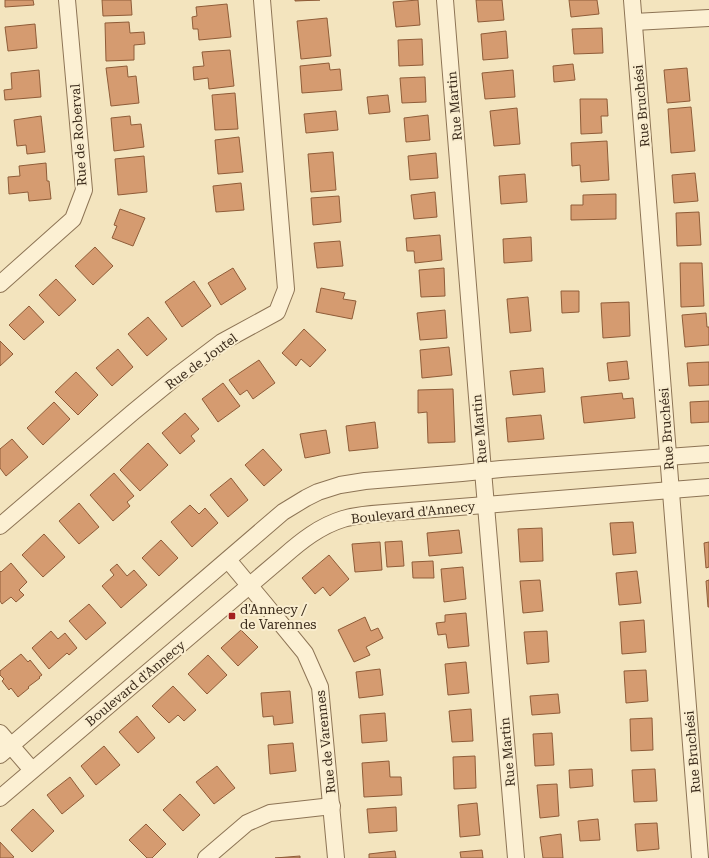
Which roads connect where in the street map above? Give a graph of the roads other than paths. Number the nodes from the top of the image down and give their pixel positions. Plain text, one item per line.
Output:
1 (67, 0) edge
2 (262, 0) edge
3 (445, 0) edge
4 (632, 0) edge
5 (709, 18) edge
6 (634, 22) junction
7 (0, 284) edge
8 (709, 454) edge
9 (669, 457) junction
10 (483, 471) junction
11 (709, 487) edge
12 (671, 490) junction
13 (486, 505) junction
14 (0, 526) edge
15 (228, 560) junction
16 (249, 585) junction
17 (0, 733) edge
18 (5, 750) edge
19 (32, 770) junction
20 (0, 798) edge
21 (332, 806) junction
22 (206, 858) edge
23 (336, 858) edge
24 (516, 858) edge
25 (700, 858) edge

1 - 7 street, Rue de Roberval
2 - 14 street, Rue de Joutel
3 - 10 street, Rue Martin
4 - 6 street, Rue Bruchési
5 - 6 street
6 - 9 street, Rue Bruchési
8 - 9 street
9 - 10 street
9 - 12 street, Rue Bruchési
10 - 13 street, Rue Martin
10 - 15 street
11 - 12 street, Boulevard d'Annecy
12 - 13 street, Boulevard d'Annecy
12 - 25 street, Rue Bruchési
13 - 16 street, Boulevard d'Annecy
13 - 24 street, Rue Martin
15 - 16 street, Rue de Varennes
15 - 18 street
16 - 19 street, Boulevard d'Annecy
16 - 21 street, Rue de Varennes
17 - 18 street
18 - 19 street
19 - 20 street, Boulevard d'Annecy
21 - 22 street
21 - 23 street, Rue de Varennes

